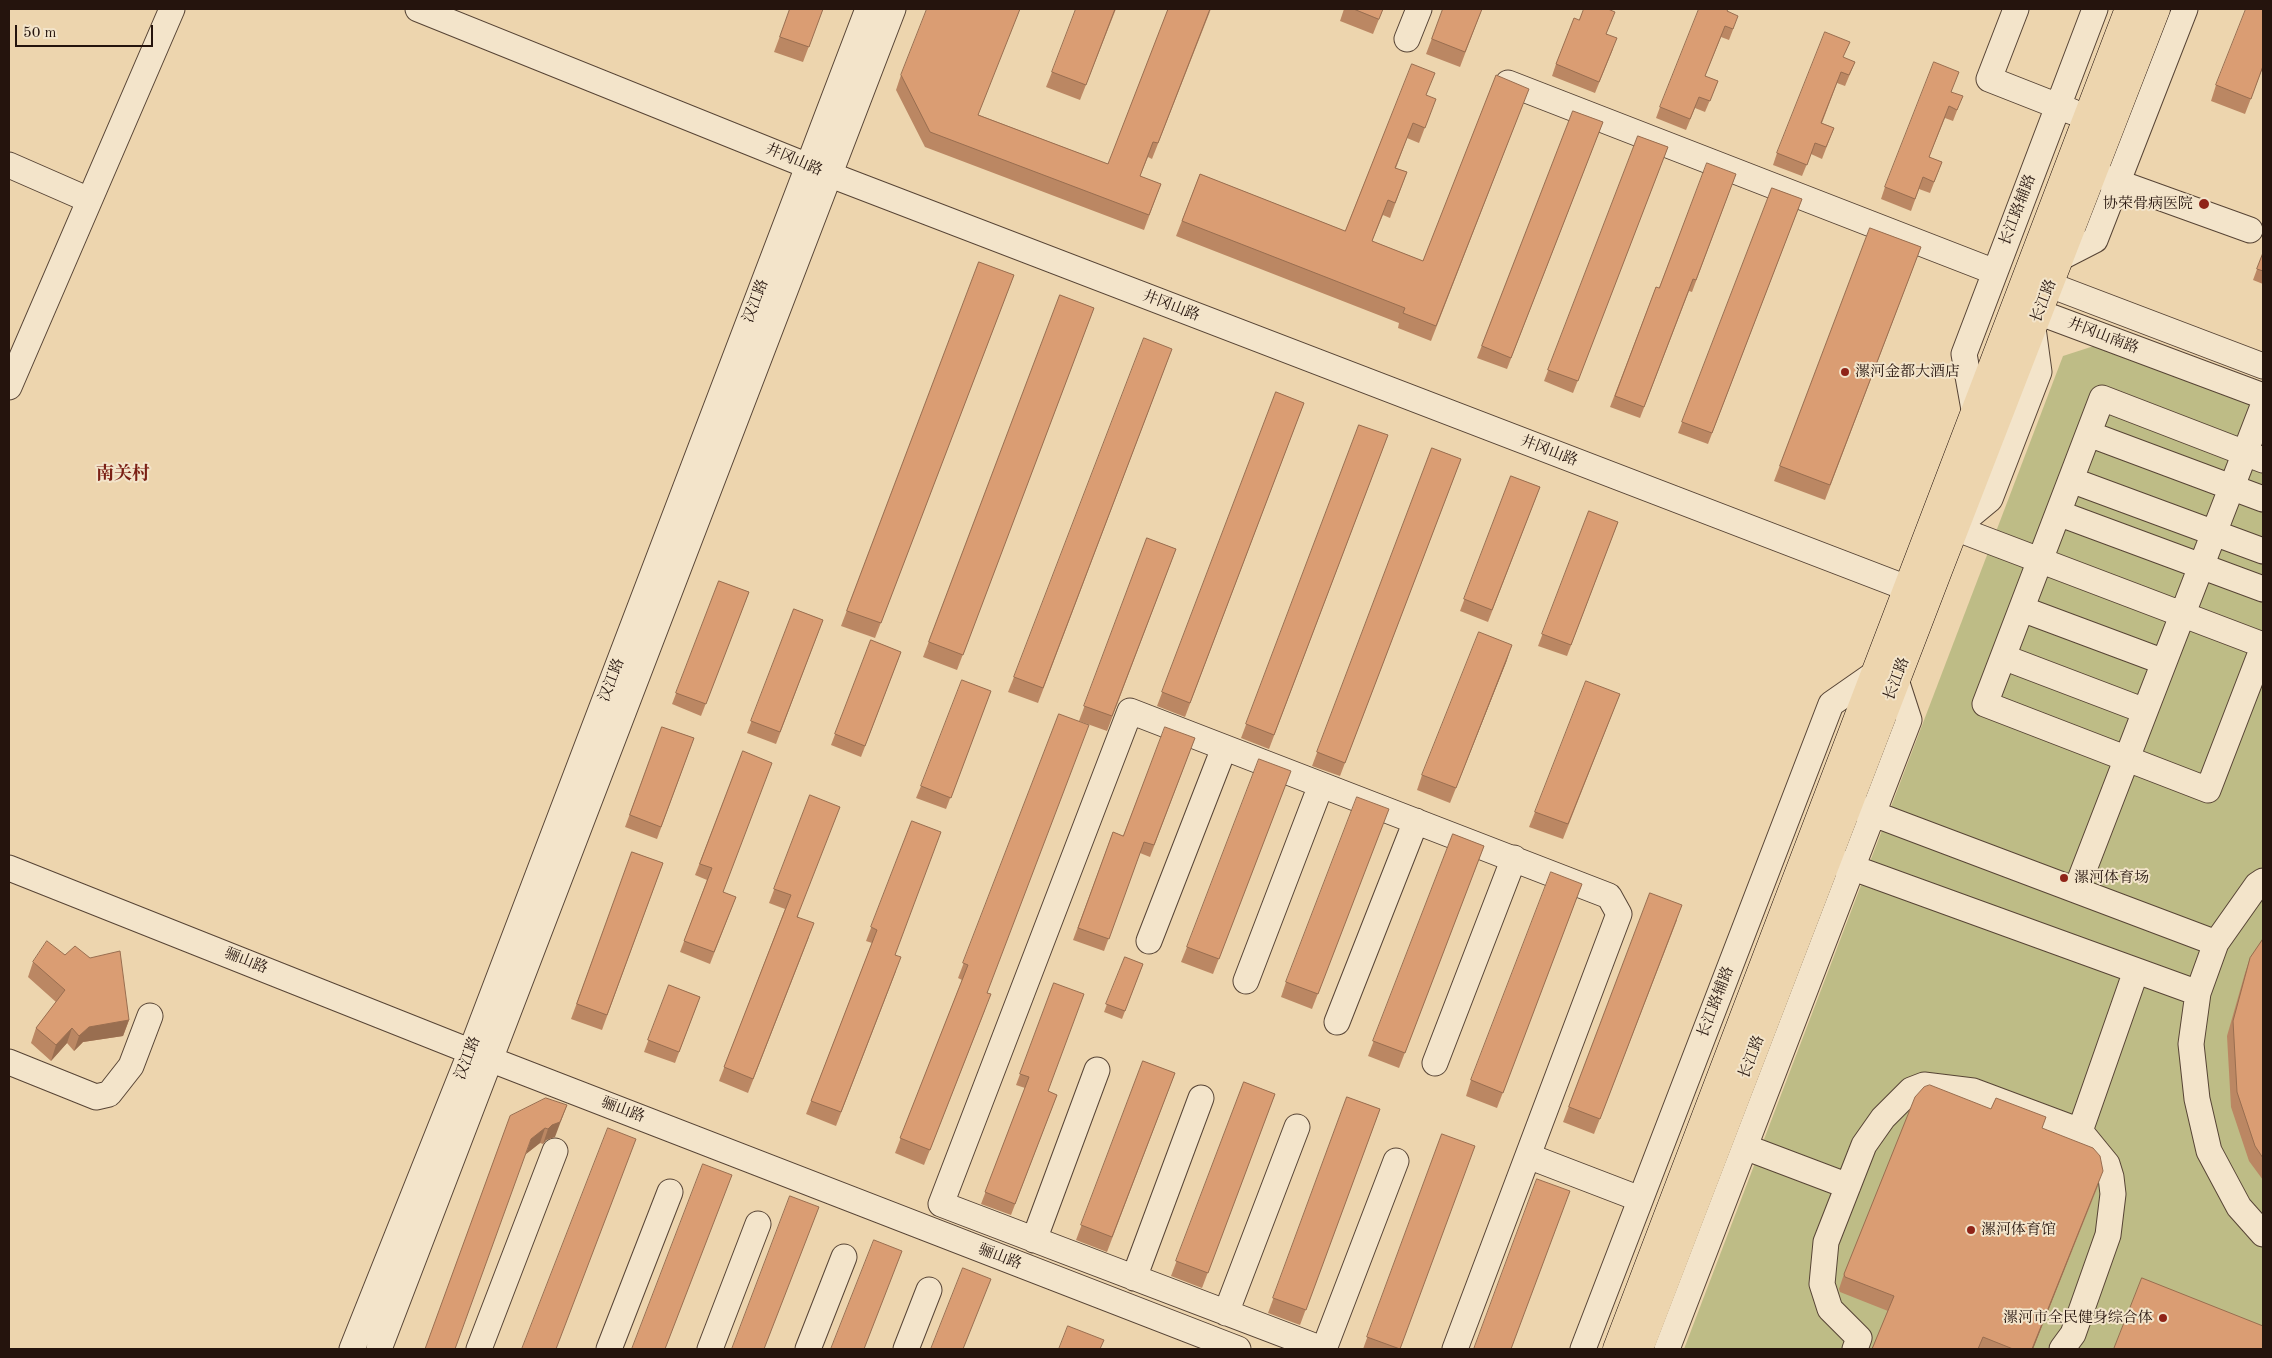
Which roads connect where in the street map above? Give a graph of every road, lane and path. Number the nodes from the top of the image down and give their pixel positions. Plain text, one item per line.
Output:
1 (172, 9) edge
2 (418, 9) edge
3 (868, 9) edge
4 (893, 9) edge
5 (1419, 9) edge
6 (2016, 9) edge
7 (2095, 9) edge
8 (2129, 9) edge
9 (2156, 9) edge
10 (2185, 9) edge
11 (1407, 39) dead end
12 (1508, 83) edge
13 (2058, 106) junction
14 (2087, 118) junction
15 (9, 165) edge
16 (818, 169) junction
17 (2105, 178) junction
18 (89, 200) junction
19 (2250, 230) dead end
20 (1995, 272) junction
21 (2050, 285) junction
22 (2023, 289) junction
23 (2036, 320) junction
24 (2263, 366) edge
25 (9, 386) edge
26 (2263, 396) edge
27 (2263, 406) edge
28 (1976, 415) junction
29 (2089, 434) junction
30 (2254, 457) edge
31 (2071, 480) junction
32 (2232, 487) junction
33 (2263, 499) edge
34 (2058, 513) junction
35 (1955, 528) junction
36 (2214, 533) junction
37 (2262, 548) edge
38 (2040, 561) junction
39 (2201, 566) junction
40 (2263, 589) edge
41 (1917, 592) junction
42 (2022, 609) junction
43 (2183, 615) junction
44 (2263, 646) edge
45 (2004, 657) junction
46 (2164, 662) junction
47 (1885, 677) junction
48 (2145, 710) junction
49 (1224, 748) junction
50 (2127, 759) junction
51 (1321, 785) junction
52 (1861, 809) junction
53 (1416, 821) junction
54 (1514, 858) junction
55 (1829, 859) junction
56 (9, 868) edge
57 (2263, 881) edge
58 (2076, 890) junction
59 (1149, 941) dead end
60 (2216, 943) junction
61 (2136, 971) junction
62 (1246, 982) dead end
63 (2198, 994) junction
64 (150, 1016) dead end
65 (1337, 1022) dead end
66 (482, 1055) junction
67 (9, 1062) edge
68 (1435, 1063) dead end
69 (1097, 1070) dead end
70 (1201, 1098) dead end
71 (1297, 1127) dead end
72 (2080, 1131) junction
73 (1745, 1147) junction
74 (555, 1151) dead end
75 (1528, 1156) junction
76 (1396, 1161) dead end
77 (1848, 1186) junction
78 (670, 1192) dead end
79 (1640, 1199) junction
80 (758, 1224) dead end
81 (2263, 1234) edge
82 (1034, 1240) junction
83 (844, 1256) dead end
84 (1134, 1278) junction
85 (929, 1290) dead end
86 (1226, 1313) junction
87 (352, 1349) edge
88 (379, 1349) edge
89 (479, 1349) edge
90 (609, 1349) edge
91 (710, 1349) edge
92 (808, 1349) edge
93 (906, 1349) edge
94 (1238, 1349) edge
95 (1323, 1349) edge
96 (1455, 1349) edge
97 (1583, 1349) edge
98 (1618, 1349) edge
99 (1639, 1349) edge
100 (1667, 1349) edge
101 (1855, 1349) edge
102 (2062, 1349) edge

1 - 18 street
2 - 16 street, 井冈山路
3 - 16 street, 汉江路
4 - 16 street, 汉江路
5 - 11 street
6 - 13 street
7 - 13 street, 长江路辅路
8 - 14 main road, 长江路
9 - 17 main road, 长江路
10 - 17 street
12 - 20 street
13 - 14 street
13 - 20 street, 长江路辅路
14 - 22 main road, 长江路
15 - 18 street
16 - 41 street, 井冈山路
16 - 66 street, 汉江路
17 - 19 street
17 - 21 main road, 长江路
18 - 25 street
20 - 28 street, 长江路辅路
21 - 22 street, 井冈山南路
21 - 23 main road, 长江路
21 - 24 street, 井冈山南路
22 - 23 street
22 - 28 main road, 长江路
23 - 26 street, 井冈山南路
23 - 35 main road, 长江路
27 - 30 street
28 - 41 main road, 长江路
29 - 30 street
29 - 31 street
29 - 32 street
30 - 32 street
31 - 34 street
31 - 36 street
32 - 33 street
32 - 36 street
34 - 38 street
34 - 39 street
35 - 38 street
35 - 41 main road, 长江路
36 - 37 street
36 - 39 street
38 - 42 street
38 - 43 street
39 - 40 street
39 - 43 street
41 - 47 main road, 长江路
42 - 45 street
42 - 46 street
43 - 44 street
43 - 46 street
44 - 50 street
45 - 48 street
45 - 50 street
46 - 48 street
47 - 52 main road, 长江路
47 - 55 main road, 长江路
47 - 79 street, 长江路辅路
48 - 50 street
49 - 51 street
49 - 59 street
49 - 82 street
50 - 58 street
51 - 53 street
51 - 62 street
52 - 55 main road, 长江路
52 - 58 street
53 - 54 street
53 - 65 street
54 - 68 street
54 - 75 street
55 - 61 street
55 - 73 street
55 - 98 main road, 长江路
55 - 99 main road, 长江路
56 - 66 street, 骊山路
57 - 60 street
58 - 60 street
60 - 63 street
61 - 63 street
61 - 72 street
63 - 81 street
64 - 67 street
66 - 87 street, 汉江路
66 - 88 street, 汉江路
66 - 94 street, 骊山路
69 - 82 street
70 - 84 street
71 - 86 street
72 - 77 street
72 - 102 street
73 - 77 street
73 - 100 street
74 - 89 street
75 - 79 street
75 - 96 street
76 - 95 street
77 - 101 street
78 - 90 street
79 - 97 street, 长江路辅路
80 - 91 street
82 - 84 street
83 - 92 street
84 - 86 street
85 - 93 street
86 - 95 street

